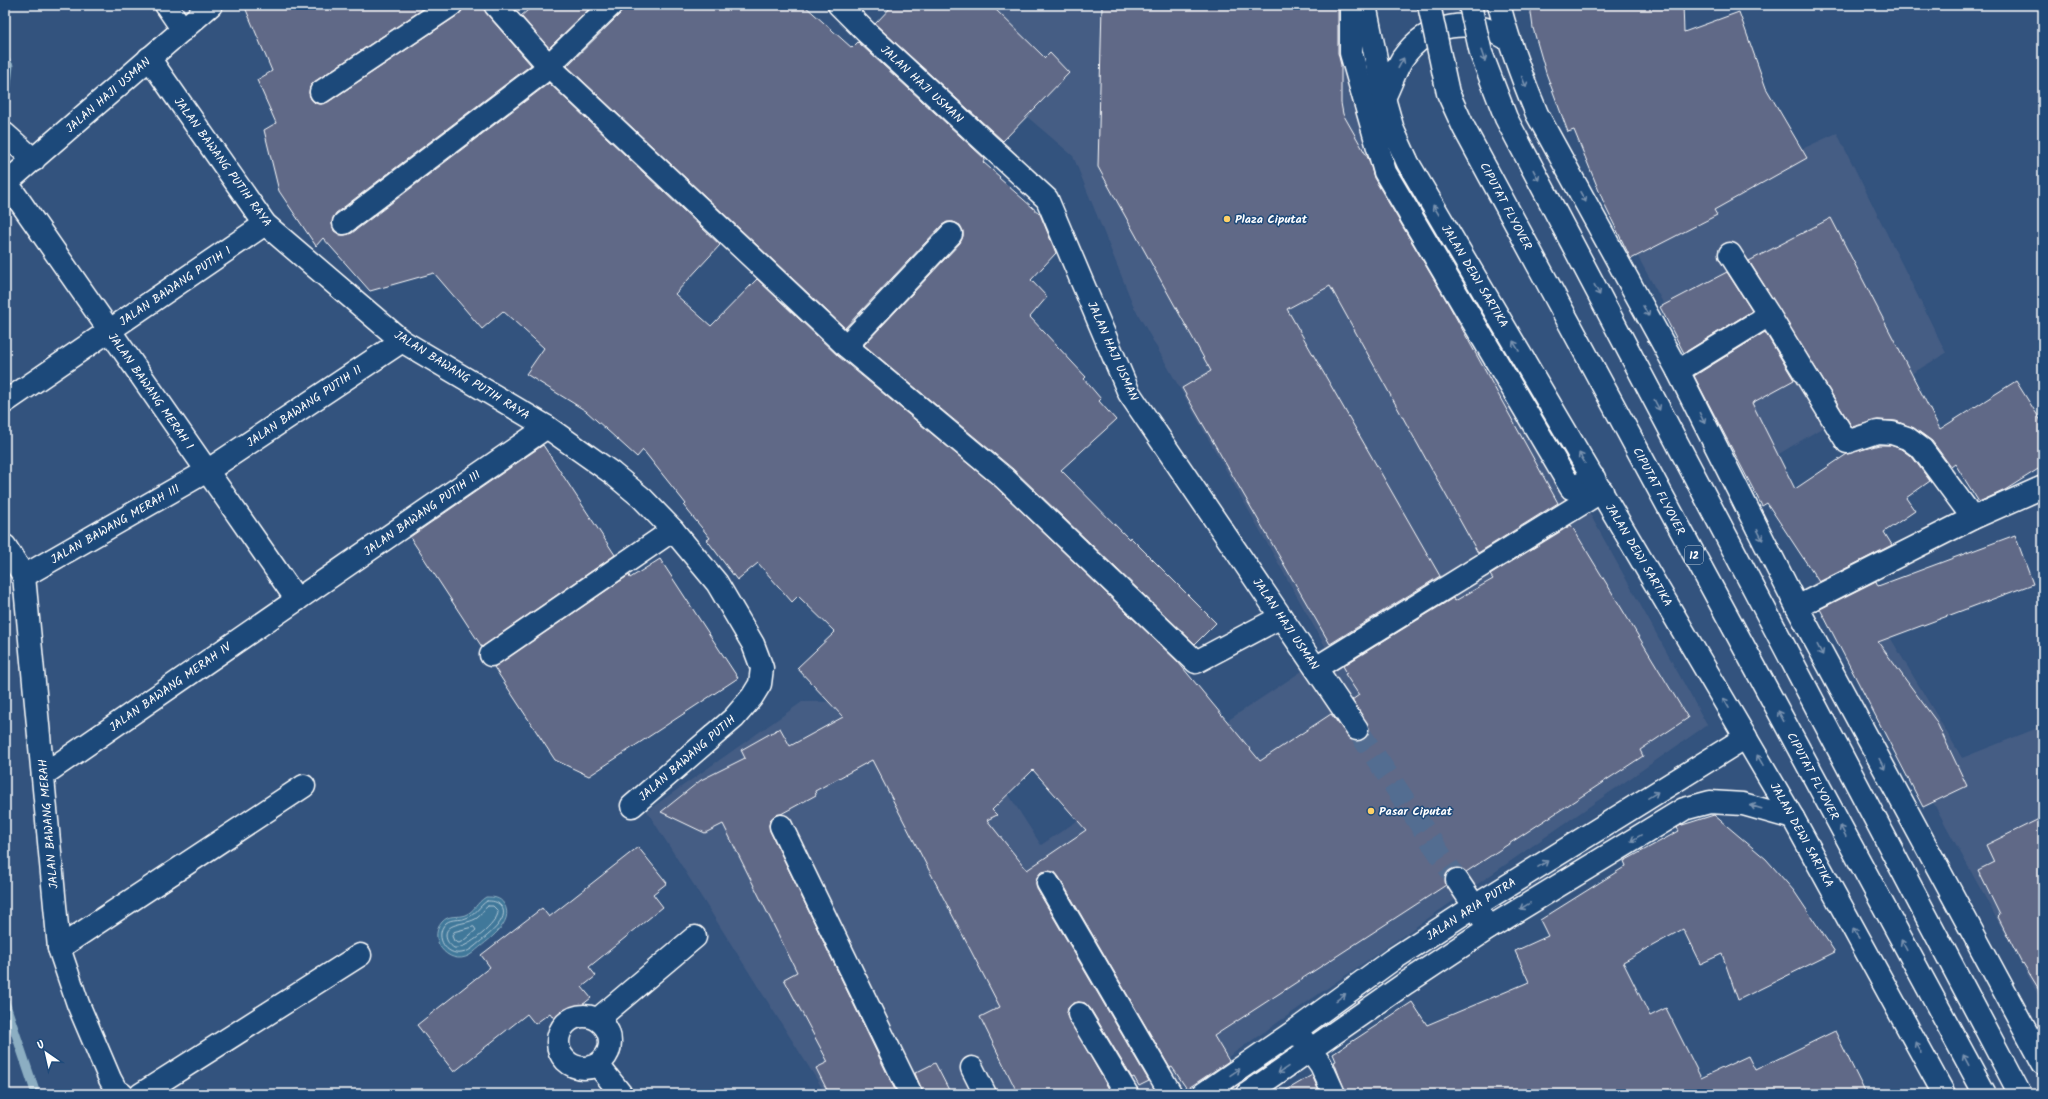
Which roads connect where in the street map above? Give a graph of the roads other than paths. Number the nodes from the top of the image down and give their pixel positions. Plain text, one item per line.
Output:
1 (166, 5) edge
2 (211, 5) edge
3 (451, 5) edge
4 (495, 5) edge
5 (611, 5) edge
6 (840, 5) edge
7 (1351, 5) edge
8 (1365, 5) edge
9 (1429, 5) edge
10 (1470, 5) edge
11 (1499, 5) edge
12 (183, 30) junction
13 (1508, 39) junction
14 (149, 58) junction
15 (550, 66) junction
16 (321, 92) dead end
17 (1384, 98) junction
18 (5, 134) edge
19 (1377, 149) junction
20 (34, 160) junction
21 (1408, 163) junction
22 (6, 183) edge
23 (344, 223) dead end
24 (265, 224) junction
25 (951, 234) dead end
26 (1730, 254) dead end
27 (1770, 315) junction
28 (109, 330) junction
29 (402, 340) junction
30 (846, 346) junction
31 (1678, 371) junction
32 (5, 402) edge
33 (547, 427) junction
34 (207, 471) junction
35 (1598, 484) junction
36 (2043, 487) edge
37 (1973, 518) junction
38 (673, 530) junction
39 (5, 546) edge
40 (24, 576) junction
41 (297, 600) junction
42 (1797, 607) junction
43 (1281, 617) junction
44 (491, 655) dead end
45 (762, 668) joint
46 (1316, 668) junction
47 (1357, 729) tunnel mouth
48 (1746, 737) junction
49 (43, 775) junction
50 (304, 786) dead end
51 (632, 806) dead end
52 (1793, 818) junction
53 (781, 826) dead end
54 (1457, 880) tunnel mouth
55 (1048, 883) dead end
56 (1475, 906) junction
57 (1488, 928) junction
58 (695, 937) dead end
59 (59, 948) junction
60 (360, 955) dead end
61 (1079, 1014) dead end
62 (598, 1019) junction
63 (1296, 1030) junction
64 (1310, 1052) junction
65 (2041, 1055) edge
66 (598, 1065) junction
67 (972, 1068) dead end
68 (122, 1094) edge
69 (141, 1094) edge
70 (621, 1094) edge
71 (910, 1094) edge
72 (985, 1094) edge
73 (1127, 1094) edge
74 (1171, 1094) edge
75 (1203, 1094) edge
76 (1248, 1094) edge
77 (1334, 1094) edge
78 (1944, 1094) edge
79 (1985, 1094) edge
80 (2020, 1094) edge

1 - 12 main road
2 - 12 main road, JALAN HAJI USMAN
3 - 16 main road
4 - 15 main road
5 - 15 main road
6 - 43 main road, JALAN HAJI USMAN
7 - 19 main road
8 - 17 main road, JALAN DEWI SARTIKA
79 -> 9 main road, CIPUTAT FLYOVER / 12, bridge
10 -> 80 main road, bridge
11 - 13 main road
12 - 14 main road, JALAN HAJI USMAN
17 -> 13 main road
13 -> 31 main road
14 - 20 main road, JALAN HAJI USMAN
14 - 24 main road, JALAN BAWANG PUTIH RAYA
15 - 23 main road
15 - 30 main road
17 - 21 main road, JALAN DEWI SARTIKA
18 - 20 main road
19 - 21 main road
19 - 35 main road
20 - 22 main road, JALAN HAJI USMAN
35 -> 21 main road, JALAN DEWI SARTIKA
22 - 28 main road, JALAN BAWANG MERAH I
24 - 28 main road, JALAN BAWANG PUTIH I
24 - 29 main road, JALAN BAWANG PUTIH RAYA
25 - 30 main road
26 - 27 main road
27 - 31 main road
27 - 37 main road
28 - 32 main road, JALAN BAWANG PUTIH I
28 - 34 main road, JALAN BAWANG MERAH I
29 - 33 main road, JALAN BAWANG PUTIH RAYA
29 - 34 main road, JALAN BAWANG PUTIH II
30 - 43 main road
31 -> 42 main road
33 - 38 main road, JALAN BAWANG PUTIH RAYA
33 - 41 main road, JALAN BAWANG PUTIH III
34 - 40 main road, JALAN BAWANG MERAH III
34 - 41 main road, JALAN BAWANG MERAH I
35 - 46 main road
48 -> 35 main road, JALAN DEWI SARTIKA
36 - 37 main road
37 - 42 main road
38 - 44 main road
38 - 45 main road, JALAN BAWANG PUTIH RAYA
39 - 40 main road, JALAN BAWANG MERAH
40 - 49 main road, JALAN BAWANG MERAH
41 - 49 main road, JALAN BAWANG MERAH IV
42 -> 65 main road
43 - 46 main road, JALAN HAJI USMAN
45 - 51 main road, JALAN BAWANG PUTIH
46 - 47 main road, JALAN HAJI USMAN
52 -> 48 main road, JALAN DEWI SARTIKA
56 -> 48 main road, JALAN ARIA PUTRA
49 - 59 main road, JALAN BAWANG MERAH
50 - 59 main road
52 -> 57 main road
78 -> 52 main road, JALAN DEWI SARTIKA
53 - 71 main road
54 - 56 main road
55 - 74 main road
56 - 57 main road
63 -> 56 main road, JALAN ARIA PUTRA
57 - 64 main road
58 - 62 main road
59 - 68 main road, JALAN BAWANG MERAH
60 - 69 main road
61 - 73 main road
62 - 66 main road
62 - 66 main road
63 - 64 main road
75 -> 63 main road, JALAN ARIA PUTRA
64 -> 76 main road
64 - 77 main road
66 - 70 main road
67 - 72 main road

